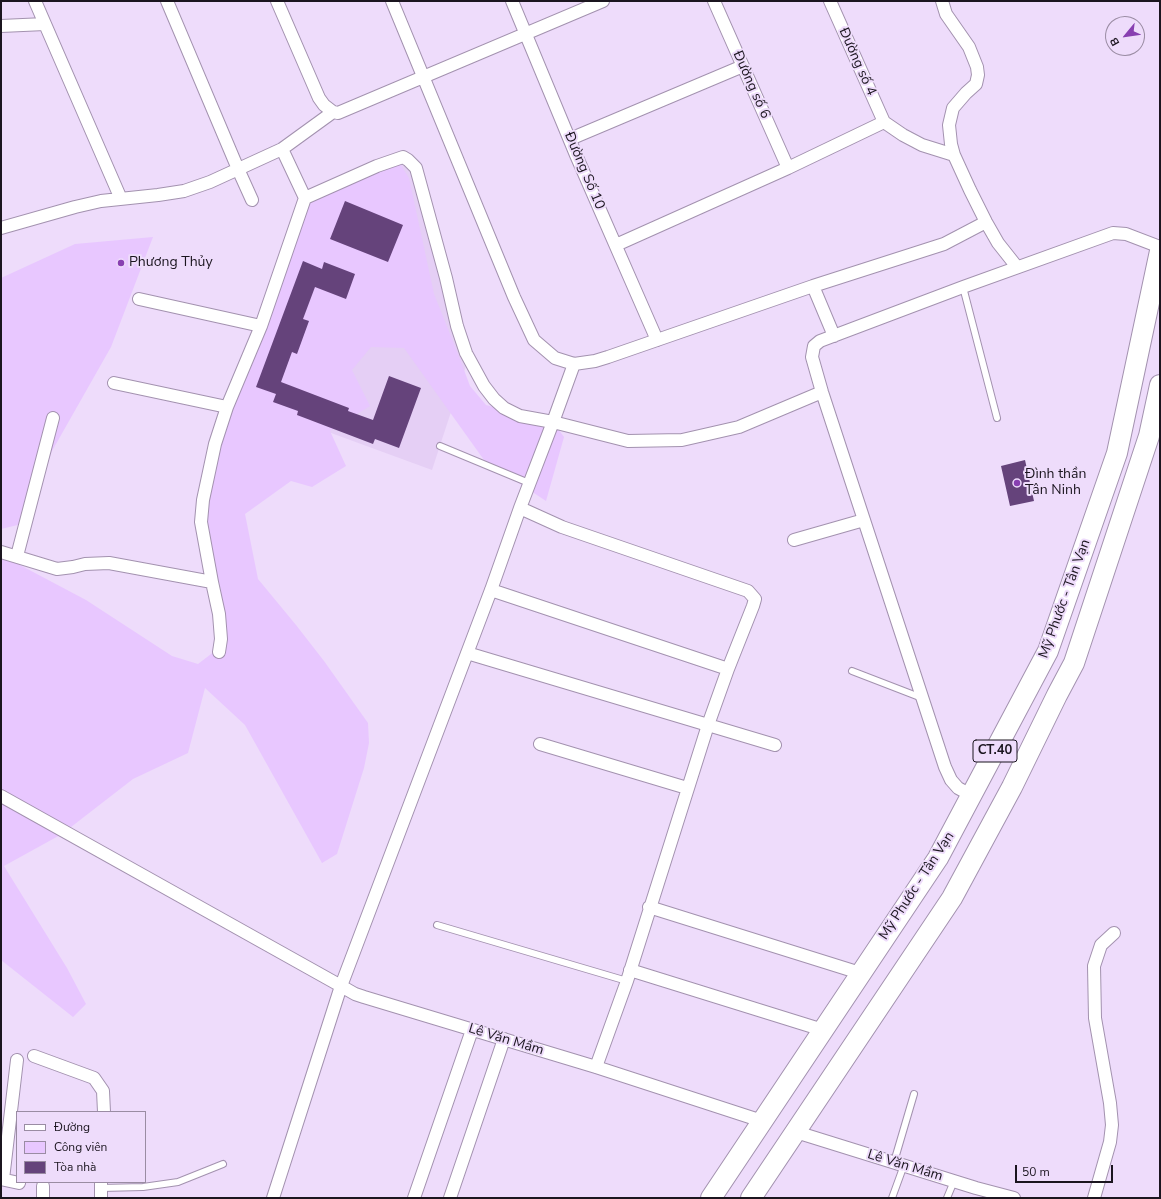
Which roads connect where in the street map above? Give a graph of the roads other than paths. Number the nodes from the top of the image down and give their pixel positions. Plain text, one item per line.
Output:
1 (35, 1) edge
2 (167, 1) edge
3 (277, 1) edge
4 (392, 1) edge
5 (512, 1) edge
6 (603, 1) edge
7 (714, 1) edge
8 (830, 1) edge
9 (942, 1) edge
10 (45, 24) junction
11 (1, 26) edge
12 (526, 34) junction
13 (743, 66) junction
14 (423, 78) junction
15 (333, 112) junction
16 (884, 122) junction
17 (570, 139) junction
18 (282, 149) junction
19 (954, 155) junction
20 (788, 168) junction
21 (238, 169) junction
22 (304, 198) junction
23 (121, 199) junction
24 (252, 200) dead end
25 (986, 222) junction
26 (1, 228) edge
27 (616, 245) junction
28 (1160, 247) edge
29 (1160, 251) edge
30 (1017, 267) junction
31 (812, 286) junction
32 (963, 287) junction
33 (139, 299) dead end
34 (261, 326) junction
35 (834, 336) junction
36 (657, 340) junction
37 (574, 364) junction
38 (114, 383) dead end
39 (1160, 385) edge
40 (822, 392) junction
41 (227, 407) junction
42 (53, 418) dead end
43 (997, 418) dead end
44 (553, 422) junction
45 (1154, 435) edge
46 (440, 446) dead end
47 (529, 483) junction
48 (520, 508) junction
49 (864, 520) junction
50 (794, 540) dead end
51 (1, 552) edge
52 (17, 556) junction
53 (212, 582) junction
54 (491, 590) junction
55 (219, 652) dead end
56 (467, 653) junction
57 (728, 669) junction
58 (852, 671) dead end
59 (922, 698) junction
60 (708, 726) junction
61 (540, 744) dead end
62 (775, 745) dead end
63 (687, 788) junction
64 (971, 795) junction
65 (1, 796) edge
66 (649, 907) junction
67 (437, 925) dead end
68 (1114, 933) dead end
69 (860, 973) junction
70 (628, 975) junction
71 (341, 986) junction
72 (472, 1030) junction
73 (823, 1030) junction
74 (504, 1039) junction
75 (34, 1056) dead end
76 (17, 1060) dead end
77 (596, 1067) junction
78 (914, 1094) dead end
79 (104, 1111) edge
80 (762, 1121) junction
81 (796, 1132) junction
82 (223, 1164) dead end
83 (899, 1164) junction
84 (2, 1180) edge
85 (954, 1181) junction
86 (16, 1182) edge
87 (101, 1189) edge
88 (1009, 1197) edge
89 (273, 1198) edge
90 (414, 1198) edge
91 (450, 1198) edge
92 (711, 1198) edge
93 (751, 1198) edge
94 (892, 1198) edge
95 (947, 1198) edge
96 (1094, 1198) edge

1 - 10 street
2 - 21 street
3 - 15 street
4 - 14 street
5 - 12 street, Đường Số 10
6 - 12 street
7 - 13 street, Đường số 6
8 - 16 street, Đường số 4
9 - 19 street
10 - 11 street
10 - 23 street
12 - 14 street
12 - 17 street, Đường Số 10
13 - 17 street
13 - 20 street, Đường số 6
14 - 15 street
14 - 37 street
15 - 18 street
16 - 19 street
16 - 20 street
17 - 27 street, Đường Số 10
18 - 21 street
18 - 22 street
19 - 25 street
20 - 27 street
21 - 23 street
21 - 24 street
22 - 34 street
22 - 44 street
23 - 26 street
25 - 30 street
25 - 31 street
27 - 36 street, Đường Số 10
28 - 30 street
29 - 64 main road, Mỹ Phước - Tân Vạn / CT.40
30 - 32 street
31 - 35 street
31 - 36 street
32 - 35 street
32 - 43 lane
33 - 34 street
34 - 41 street
35 - 40 street
36 - 37 street
37 - 44 street
38 - 41 street
39 - 45 main road, Mỹ Phước - Tân Vạn / CT.40
40 - 44 street
40 - 49 street
41 - 53 street
42 - 52 street
44 - 47 street
45 - 81 main road, Mỹ Phước - Tân Vạn / CT.40
46 - 47 lane
47 - 48 street
48 - 54 street
48 - 57 street
49 - 50 street
49 - 59 street
51 - 52 street
52 - 53 street
53 - 55 street
54 - 56 street
54 - 57 street
56 - 60 street
56 - 71 street
57 - 60 street
58 - 59 lane
59 - 64 street
60 - 62 street
60 - 63 street
61 - 63 street
63 - 66 street
64 - 69 main road, Mỹ Phước - Tân Vạn / CT.40
65 - 71 street, Lê Văn Mầm
66 - 69 street
66 - 70 street
67 - 70 lane
68 - 96 street
69 - 73 main road, Mỹ Phước - Tân Vạn / CT.40
70 - 73 street
70 - 77 street
71 - 72 street, Lê Văn Mầm
71 - 89 street
72 - 74 street, Lê Văn Mầm
72 - 90 street
73 - 80 main road, Mỹ Phước - Tân Vạn / CT.40
74 - 77 street, Lê Văn Mầm
74 - 91 street
75 - 79 street
76 - 84 street
77 - 80 street, Lê Văn Mầm
78 - 83 lane
80 - 92 main road, Mỹ Phước - Tân Vạn / CT.40
81 - 83 street, Lê Văn Mầm
81 - 93 main road, Mỹ Phước - Tân Vạn / CT.40
82 - 87 lane
83 - 85 street, Lê Văn Mầm
83 - 94 lane
84 - 86 street
85 - 88 street, Lê Văn Mầm
85 - 95 lane

